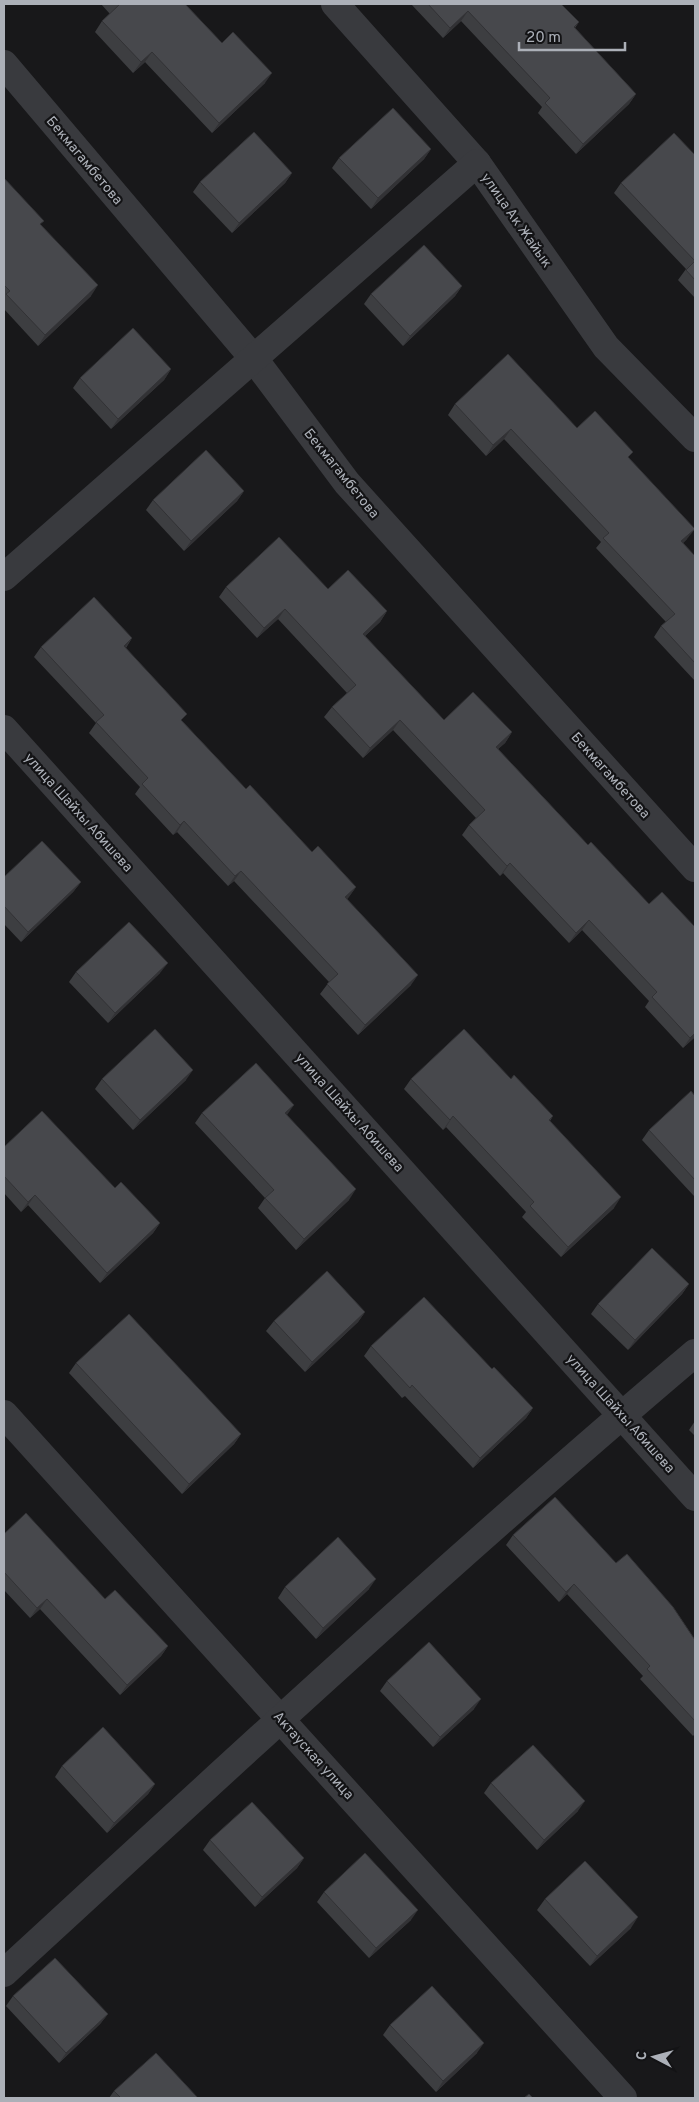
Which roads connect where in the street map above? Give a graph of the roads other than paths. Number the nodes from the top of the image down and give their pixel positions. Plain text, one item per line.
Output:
1 (336, 4) edge
2 (4, 64) edge
3 (477, 163) junction
4 (254, 359) junction
5 (695, 438) edge
6 (4, 577) edge
7 (4, 728) edge
8 (695, 868) edge
9 (695, 1352) edge
10 (4, 1414) edge
11 (622, 1414) junction
12 (695, 1497) edge
13 (281, 1718) junction
14 (4, 1973) edge
15 (623, 2098) edge

1 - 3 street, улица Ак Жайык
2 - 4 street, Бекмагамбетова
3 - 4 street
3 - 5 street, улица Ак Жайык
4 - 6 street
4 - 8 street, Бекмагамбетова
7 - 11 street, улица Шайхы Абишева
9 - 11 street
10 - 13 street, Актауская улица
11 - 12 street, улица Шайхы Абишева
11 - 13 street
13 - 14 street
13 - 15 street, Актауская улица

